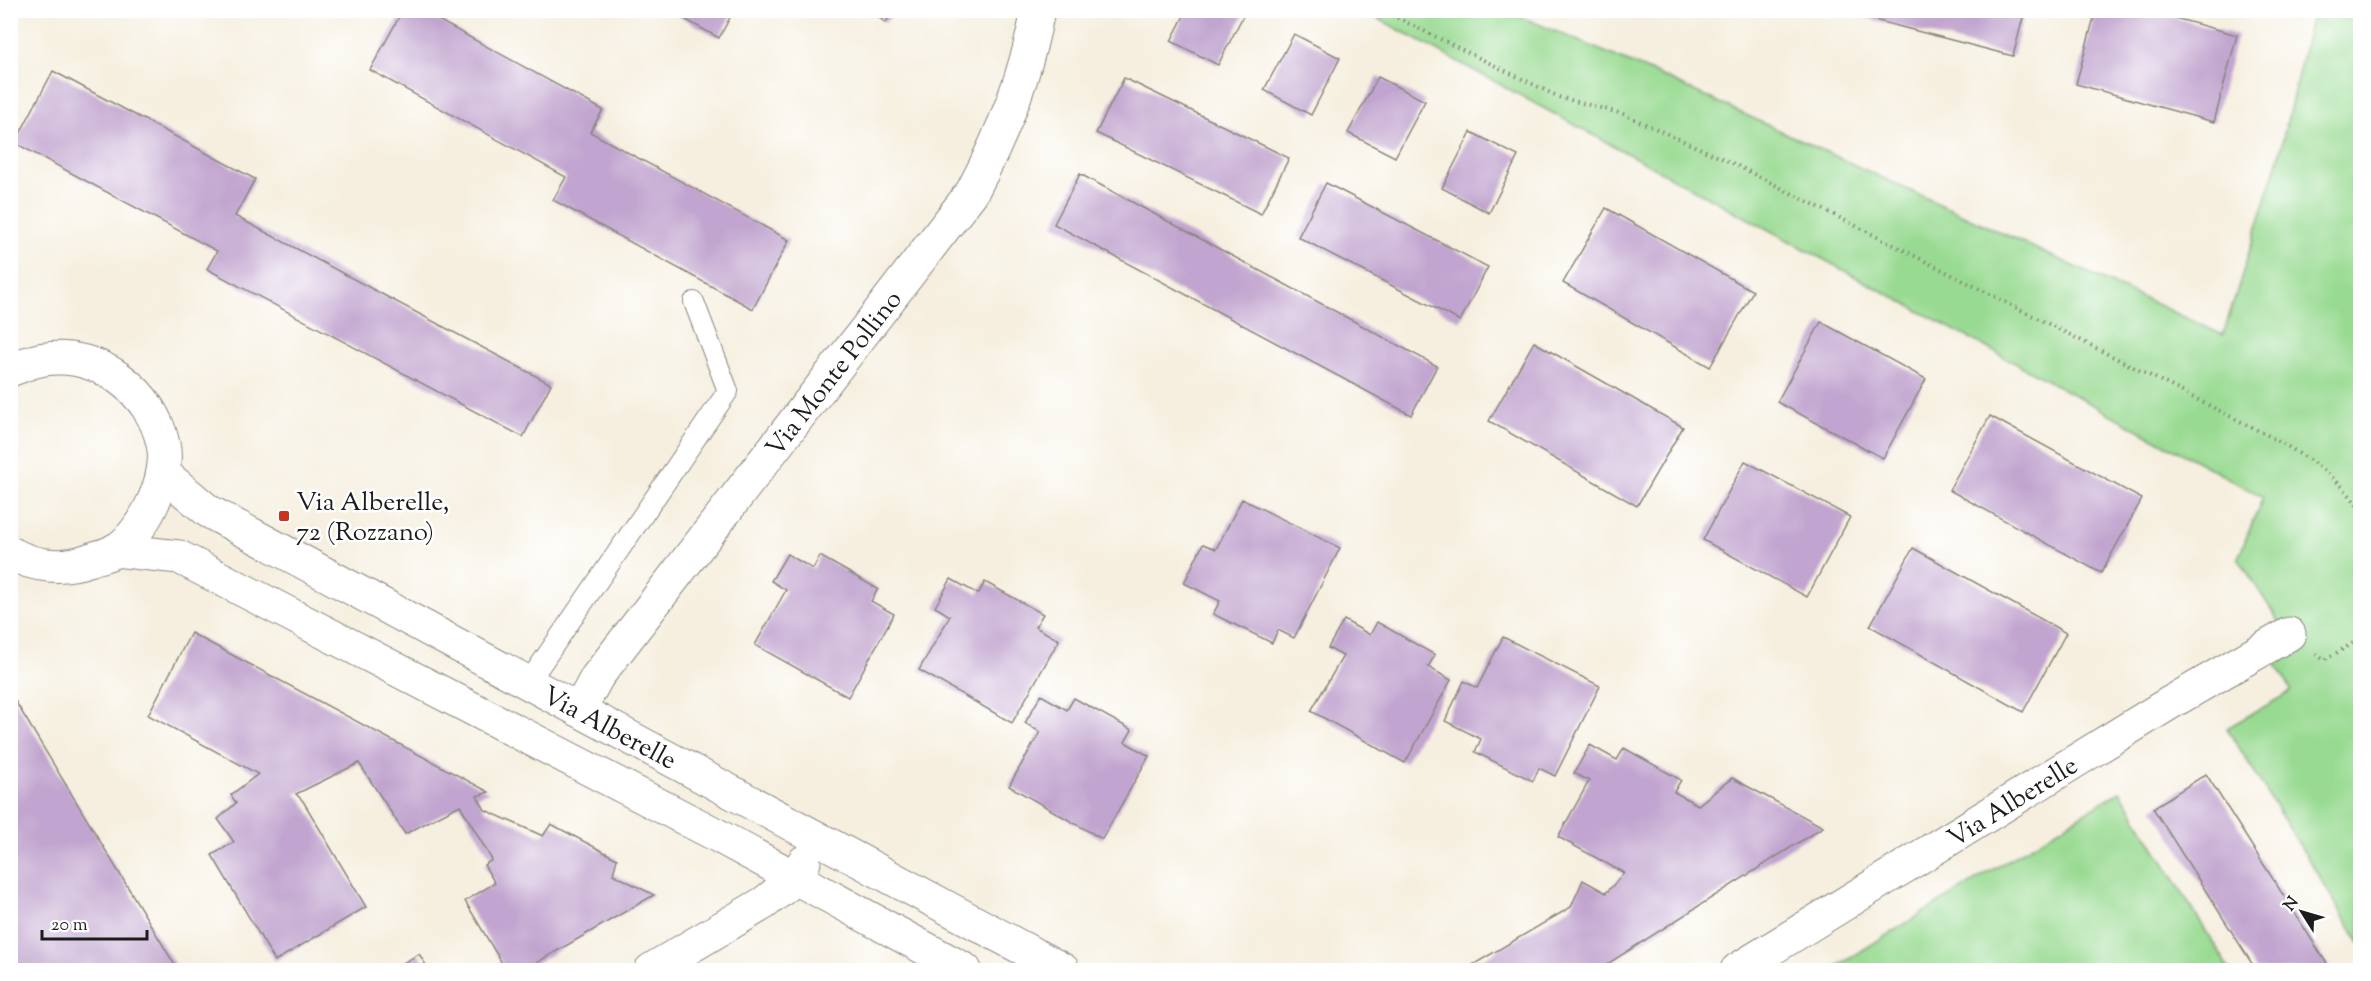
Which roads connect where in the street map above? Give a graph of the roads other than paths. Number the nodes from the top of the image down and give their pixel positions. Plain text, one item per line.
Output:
1 (1038, 10) edge
2 (694, 302) dead end
3 (10, 370) edge
4 (163, 473) junction
5 (115, 550) junction
6 (10, 554) edge
7 (2289, 634) road end
8 (528, 683) junction
9 (579, 710) junction
10 (817, 838) junction
11 (795, 879) junction
12 (651, 970) edge
13 (965, 970) edge
14 (1063, 970) edge
15 (1737, 970) edge

1 - 9 street, Via Monte Pollino
2 - 8 lane
3 - 4 street
4 - 5 street
4 - 8 street, Via Alberelle
5 - 6 street
5 - 11 street, Via Alberelle
7 - 15 street, Via Alberelle
8 - 9 street, Via Alberelle
9 - 10 street, Via Alberelle
10 - 11 street
10 - 14 street, Via Alberelle
11 - 12 street
11 - 13 street, Via Alberelle

